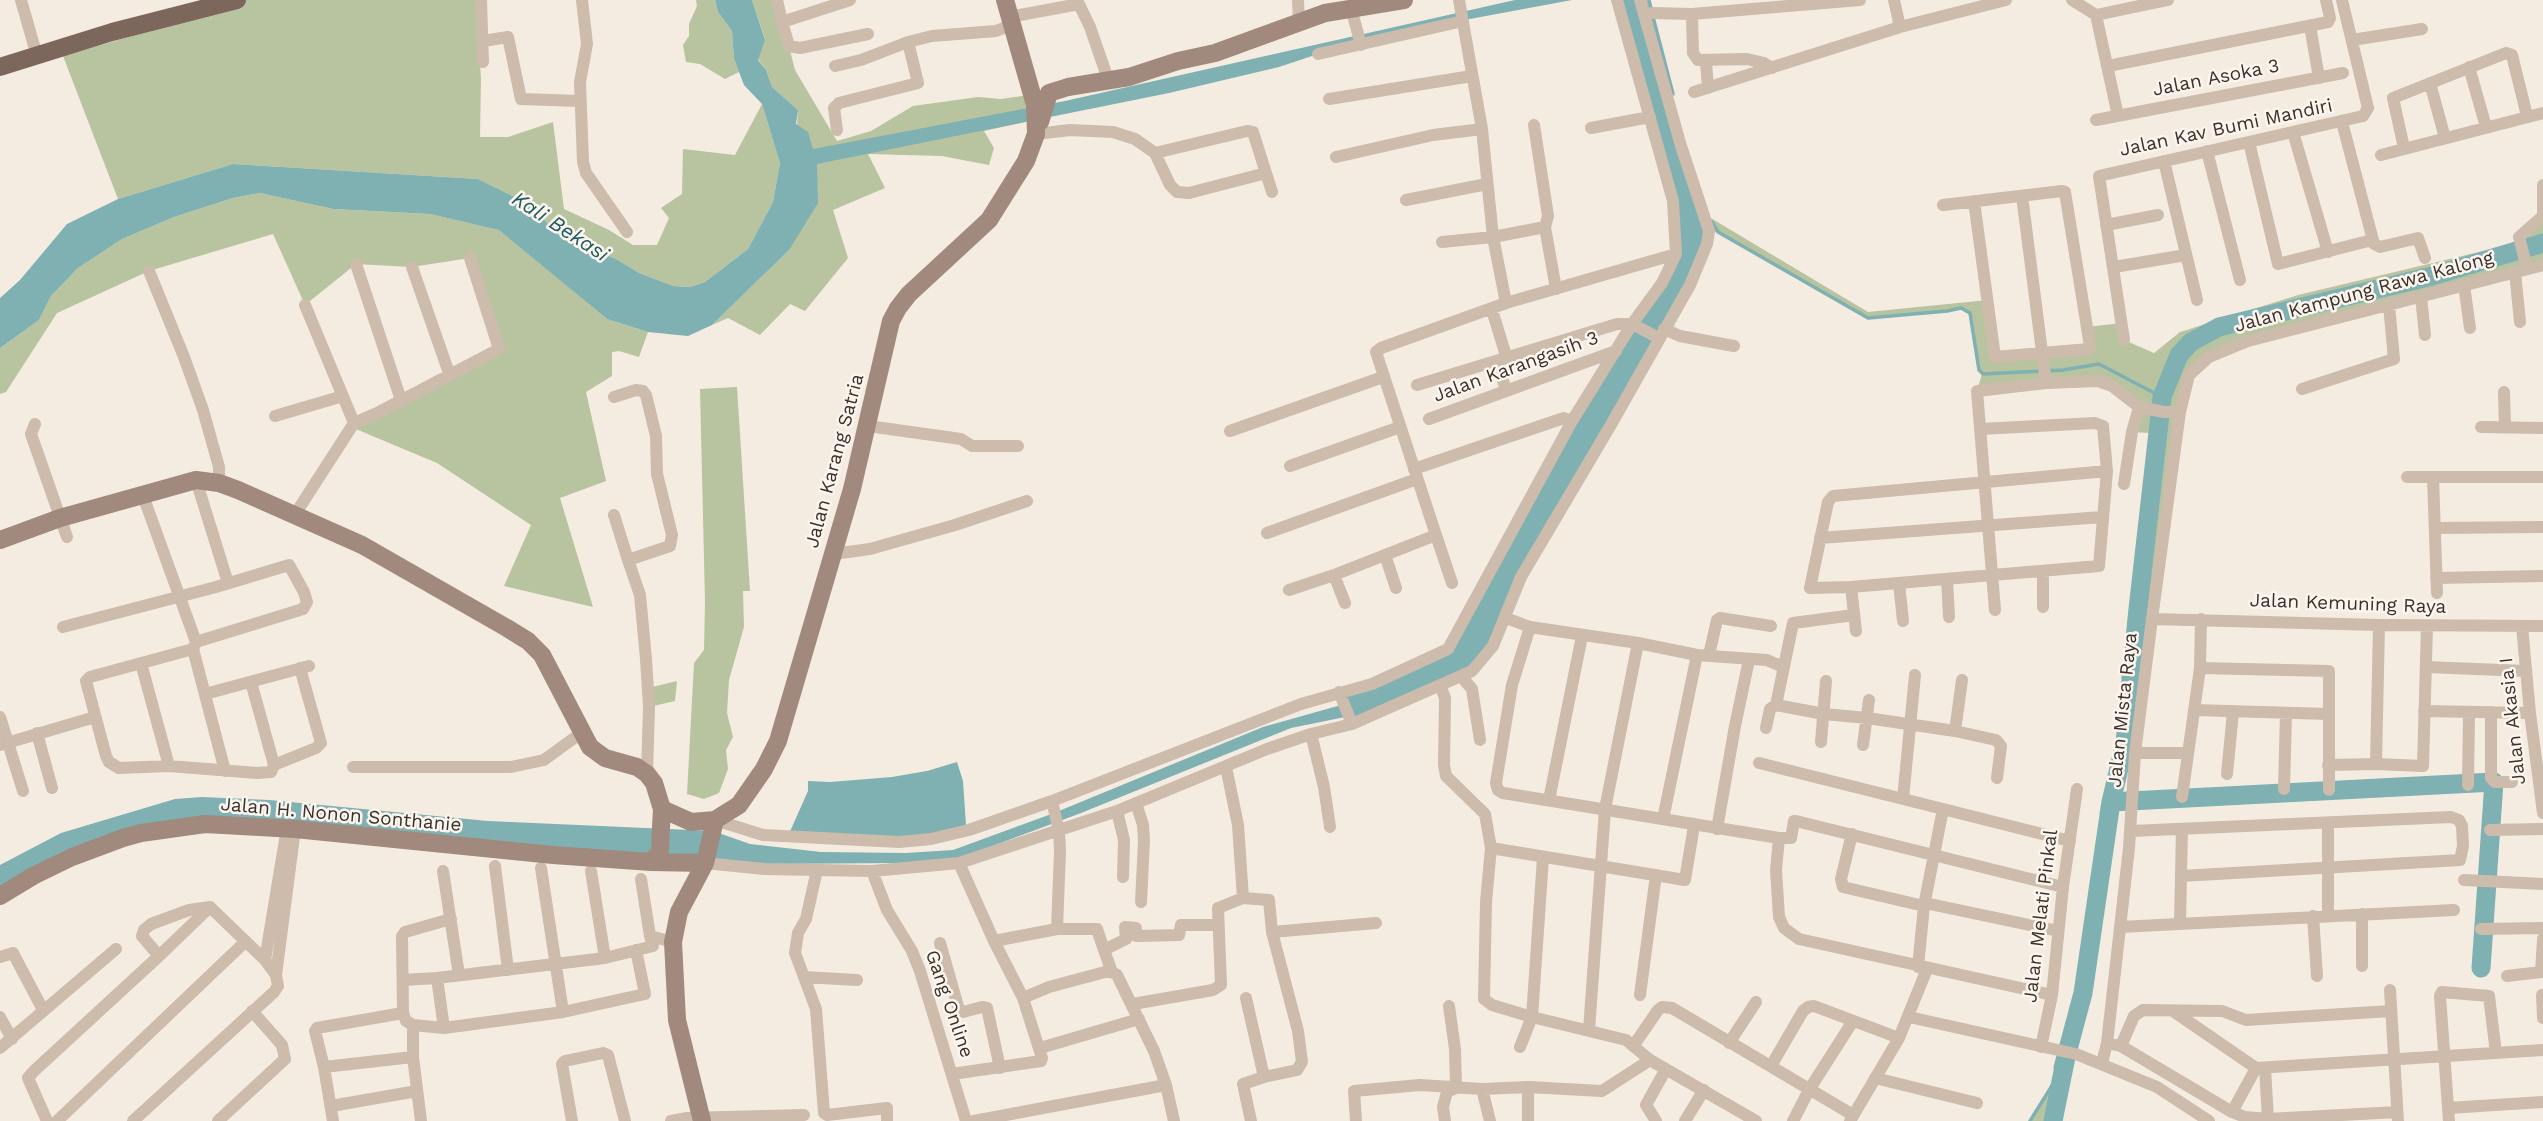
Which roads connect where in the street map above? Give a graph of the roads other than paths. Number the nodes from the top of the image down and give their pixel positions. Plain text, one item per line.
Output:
1 (21, 0) edge
2 (237, 0) edge
3 (481, 0) edge
4 (582, 0) edge
5 (777, 0) edge
6 (850, 0) edge
7 (1298, 0) edge
8 (1404, 0) edge
9 (1459, 0) edge
10 (1617, 0) edge
11 (1640, 0) edge
12 (1860, 0) edge
13 (1894, 0) edge
14 (2006, 0) edge
15 (2072, 0) edge
16 (2168, 0) edge
17 (2326, 0) edge
18 (2342, 0) edge
19 (1078, 2) edge
20 (1381, 2) edge
21 (2127, 4) edge
22 (1339, 7) edge
23 (1652, 13) dead end
24 (1692, 13) junction
25 (1008, 14) edge
26 (2096, 15) junction
27 (1299, 21) junction
28 (1462, 21) junction
29 (782, 22) junction
30 (2310, 26) junction
31 (1900, 27) junction
32 (2422, 29) dead end
33 (868, 34) dead end
34 (2352, 40) junction
35 (483, 41) junction
36 (908, 42) junction
37 (1361, 45) junction
38 (1318, 54) dead end
39 (37, 55) junction
40 (483, 62) dead end
41 (1706, 62) junction
42 (835, 66) dead end
43 (2108, 66) junction
44 (0, 67) edge
45 (2469, 67) junction
46 (1772, 68) junction
47 (2343, 73) dead end
48 (1472, 76) junction
49 (2319, 78) junction
50 (1109, 82) junction
51 (2430, 83) junction
52 (1031, 87) junction
53 (1708, 88) junction
54 (1694, 92) dead end
55 (1329, 99) dead end
56 (580, 101) junction
57 (2543, 113) edge
58 (2119, 116) junction
59 (2527, 116) junction
60 (1650, 117) junction
61 (2096, 120) dead end
62 (2342, 122) junction
63 (1534, 125) dead end
64 (2486, 127) junction
65 (1591, 128) dead end
66 (1482, 129) junction
67 (837, 130) dead end
68 (2293, 132) junction
69 (1036, 134) junction
70 (2445, 138) junction
71 (2249, 142) junction
72 (2404, 148) junction
73 (2207, 151) junction
74 (1156, 153) junction
75 (2381, 155) dead end
76 (1336, 157) dead end
77 (2164, 161) junction
78 (1266, 173) junction
79 (1487, 184) junction
80 (2543, 185) edge
81 (1272, 192) dead end
82 (2022, 196) junction
83 (1406, 200) dead end
84 (1975, 201) junction
85 (1943, 205) dead end
86 (2158, 215) dead end
87 (2543, 216) edge
88 (2106, 225) junction
89 (1545, 227) junction
90 (627, 232) dead end
91 (1493, 237) junction
92 (2372, 240) junction
93 (1442, 242) dead end
94 (2328, 252) junction
95 (1676, 254) junction
96 (2186, 255) junction
97 (470, 258) dead end
98 (2425, 258) dead end
99 (356, 264) dead end
100 (2522, 265) junction
101 (2543, 265) edge
102 (412, 267) dead end
103 (2114, 267) junction
104 (149, 271) dead end
105 (2240, 280) dead end
106 (2464, 285) junction
107 (1556, 289) junction
108 (2421, 297) junction
109 (2197, 300) dead end
110 (1506, 303) junction
111 (305, 305) dead end
112 (2389, 309) junction
113 (1492, 310) junction
114 (2519, 322) dead end
115 (1632, 324) junction
116 (2470, 328) dead end
117 (1662, 334) junction
118 (2425, 335) dead end
119 (2124, 340) dead end
120 (1734, 346) dead end
121 (2253, 346) dead end
122 (1616, 352) junction
123 (1502, 360) junction
124 (2197, 365) joint
125 (2044, 366) junction
126 (449, 373) junction
127 (1384, 377) junction
128 (1417, 385) dead end
129 (2302, 389) dead end
130 (1506, 390) junction
131 (2504, 392) dead end
132 (343, 396) junction
133 (614, 397) dead end
134 (401, 400) junction
135 (2143, 408) junction
136 (2180, 412) junction
137 (275, 416) dead end
138 (1429, 419) dead end
139 (1572, 421) junction
140 (354, 423) junction
141 (35, 424) dead end
142 (868, 426) junction
143 (1400, 427) junction
144 (2481, 427) dead end
145 (2505, 427) junction
146 (2543, 428) edge
147 (1980, 429) junction
148 (1230, 431) dead end
149 (1018, 446) dead end
150 (1290, 466) dead end
151 (2107, 471) junction
152 (1416, 474) junction
153 (2407, 477) dead end
154 (2433, 477) junction
155 (2543, 477) edge
156 (196, 480) junction
157 (1985, 481) junction
158 (219, 483) junction
159 (2124, 484) dead end
160 (142, 493) junction
161 (1027, 501) dead end
162 (614, 515) dead end
163 (294, 516) junction
164 (2102, 517) junction
165 (60, 518) junction
166 (1988, 525) junction
167 (2543, 527) edge
168 (2435, 528) junction
169 (1267, 533) dead end
170 (1436, 535) junction
171 (67, 537) dead end
172 (1820, 538) junction
173 (0, 540) edge
174 (833, 554) junction
175 (1385, 555) junction
176 (628, 560) junction
177 (2043, 571) junction
178 (1334, 575) junction
179 (1993, 575) junction
180 (2543, 576) edge
181 (2436, 578) junction
182 (1947, 579) junction
183 (228, 583) junction
184 (1452, 583) dead end
185 (1899, 583) junction
186 (1850, 587) junction
187 (1396, 588) dead end
188 (1289, 590) dead end
189 (2437, 593) dead end
190 (179, 597) junction
191 (1345, 603) dead end
192 (2043, 607) dead end
193 (1995, 610) dead end
194 (1854, 615) junction
195 (1949, 617) dead end
196 (1506, 618) junction
197 (2152, 619) junction
198 (2201, 619) junction
199 (1903, 621) dead end
200 (2379, 625) junction
201 (63, 626) dead end
202 (1771, 626) dead end
203 (2427, 626) junction
204 (2522, 626) junction
205 (2543, 626) edge
206 (1530, 627) junction
207 (1856, 631) dead end
208 (1582, 636) junction
209 (1638, 643) junction
210 (194, 646) junction
211 (1703, 655) junction
212 (1749, 660) junction
213 (141, 663) junction
214 (1783, 667) junction
215 (2426, 667) junction
216 (2200, 668) junction
217 (2526, 671) junction
218 (1915, 675) dead end
219 (1461, 676) junction
220 (1962, 680) dead end
221 (251, 681) junction
222 (1826, 681) dead end
223 (1440, 685) junction
224 (1339, 692) junction
225 (205, 694) junction
226 (1869, 700) dead end
227 (1776, 705) junction
228 (2194, 710) junction
229 (2424, 711) junction
230 (2233, 712) junction
231 (2469, 712) junction
232 (2491, 712) junction
233 (2286, 713) junction
234 (2530, 713) junction
235 (1824, 714) junction
236 (2328, 714) junction
237 (0, 717) edge
238 (95, 717) junction
239 (1867, 718) junction
240 (1352, 724) junction
241 (1912, 724) junction
242 (1766, 728) dead end
243 (1955, 731) junction
244 (37, 733) junction
245 (581, 733) junction
246 (1311, 734) junction
247 (1480, 740) dead end
248 (1821, 742) dead end
249 (4, 744) edge
250 (1863, 745) dead end
251 (2135, 753) junction
252 (2186, 753) junction
253 (1759, 763) dead end
254 (2376, 764) junction
255 (274, 765) junction
256 (2328, 765) junction
257 (169, 766) junction
258 (1226, 766) junction
259 (353, 767) dead end
260 (2540, 768) edge
261 (225, 771) junction
262 (647, 774) junction
263 (2227, 774) dead end
264 (1997, 778) dead end
265 (2512, 782) dead end
266 (2468, 785) dead end
267 (52, 788) dead end
268 (2077, 789) dead end
269 (2284, 789) dead end
270 (2329, 790) dead end
271 (23, 791) dead end
272 (2182, 797) dead end
273 (1903, 799) junction
274 (1549, 800) junction
275 (1136, 803) junction
276 (1053, 805) junction
277 (1605, 809) junction
278 (1942, 809) junction
279 (1117, 811) junction
280 (2543, 813) edge
281 (662, 818) junction
282 (1663, 819) junction
283 (715, 820) junction
284 (2328, 824) junction
285 (1694, 826) junction
286 (1331, 827) dead end
287 (291, 828) junction
288 (1717, 829) junction
289 (2182, 829) junction
290 (2543, 829) edge
291 (2490, 830) dead end
292 (1059, 831) junction
293 (2131, 831) junction
294 (1852, 834) junction
295 (1779, 838) junction
296 (2070, 841) junction
297 (1491, 848) junction
298 (1934, 855) junction
299 (655, 857) junction
300 (1543, 858) junction
301 (705, 863) junction
302 (959, 863) junction
303 (1600, 865) junction
304 (495, 866) dead end
305 (541, 868) dead end
306 (2328, 869) junction
307 (817, 870) junction
308 (443, 871) dead end
309 (591, 871) dead end
310 (873, 871) junction
311 (1656, 875) junction
312 (2181, 876) junction
313 (1123, 877) dead end
314 (642, 879) dead end
315 (2464, 880) dead end
316 (2543, 884) edge
317 (282, 886) junction
318 (2063, 887) junction
319 (0, 896) edge
320 (1243, 898) junction
321 (1141, 902) dead end
322 (1925, 904) junction
323 (210, 907) junction
324 (2454, 910) dead end
325 (2362, 914) junction
326 (2328, 915) junction
327 (2313, 916) junction
328 (451, 919) junction
329 (1376, 923) dead end
330 (2179, 924) junction
331 (1218, 925) junction
332 (2120, 927) junction
333 (2543, 928) edge
334 (1057, 929) junction
335 (2481, 929) dead end
336 (2058, 931) junction
337 (1272, 933) junction
338 (650, 936) junction
339 (2543, 939) edge
340 (994, 941) junction
341 (246, 942) junction
342 (673, 942) junction
343 (940, 943) dead end
344 (116, 949) dead end
345 (636, 950) junction
346 (1104, 950) junction
347 (159, 956) junction
348 (0, 957) edge
349 (605, 958) junction
350 (265, 960) junction
351 (555, 965) junction
352 (2362, 966) dead end
353 (1923, 968) junction
354 (508, 970) junction
355 (1112, 972) junction
356 (276, 975) junction
357 (459, 975) junction
358 (804, 976) junction
359 (2317, 976) dead end
360 (2507, 976) dead end
361 (437, 978) junction
362 (403, 980) junction
363 (857, 980) dead end
364 (2390, 990) dead end
365 (1640, 995) dead end
366 (2052, 995) junction
367 (2542, 995) edge
368 (1023, 998) junction
369 (1245, 998) dead end
370 (1756, 1002) dead end
371 (1133, 1004) junction
372 (1449, 1006) dead end
373 (43, 1010) junction
374 (2173, 1011) junction
375 (2391, 1011) junction
376 (253, 1012) junction
377 (563, 1012) junction
378 (403, 1013) junction
379 (0, 1017) edge
380 (1532, 1017) junction
381 (1909, 1017) junction
382 (2543, 1018) edge
383 (1139, 1019) junction
384 (1853, 1021) junction
385 (413, 1025) junction
386 (444, 1028) junction
387 (1590, 1030) junction
388 (12, 1038) junction
389 (1899, 1038) junction
390 (1729, 1043) junction
391 (2107, 1043) junction
392 (1634, 1045) junction
393 (2121, 1046) junction
394 (1520, 1047) dead end
395 (0, 1048) edge
396 (1040, 1048) junction
397 (2047, 1048) junction
398 (2543, 1050) edge
399 (2496, 1053) junction
400 (413, 1057) junction
401 (2444, 1057) junction
402 (1650, 1060) junction
403 (2394, 1061) junction
404 (2102, 1063) junction
405 (1772, 1066) junction
406 (324, 1067) junction
407 (1000, 1068) junction
408 (2260, 1068) junction
409 (1666, 1069) junction
410 (952, 1074) junction
411 (1264, 1077) junction
412 (1875, 1078) junction
413 (1166, 1085) junction
414 (1528, 1087) junction
415 (1456, 1088) junction
416 (1482, 1089) junction
417 (1704, 1090) junction
418 (1809, 1090) junction
419 (417, 1091) junction
420 (2543, 1102) edge
421 (1977, 1103) dead end
422 (331, 1107) junction
423 (2231, 1112) junction
424 (804, 1115) dead end
425 (2449, 1115) edge
426 (2397, 1116) edge
427 (1739, 1117) edge
428 (1851, 1118) edge
429 (2268, 1119) junction
430 (701, 1120) edge
431 (47, 1121) edge
432 (57, 1121) edge
433 (133, 1121) edge
434 (218, 1121) edge
435 (332, 1121) edge
436 (421, 1121) edge
437 (572, 1121) edge
438 (625, 1121) edge
439 (671, 1121) edge
440 (887, 1121) edge
441 (966, 1121) edge
442 (974, 1121) edge
443 (1174, 1121) edge
444 (1251, 1121) edge
445 (1356, 1121) edge
446 (1445, 1121) edge
447 (1490, 1121) edge
448 (1528, 1121) edge
449 (1656, 1121) edge
450 (1685, 1121) edge
451 (1756, 1121) edge
452 (1793, 1121) edge
453 (2209, 1121) edge

1 - 39 street
2 - 39 main road
3 - 35 street
4 - 56 street
5 - 29 street
6 - 29 street
7 - 27 street
8 - 20 street
9 - 28 street
10 - 60 street
11 - 117 street
12 - 24 street
13 - 31 street
14 - 31 street
15 - 26 street
16 - 21 street
17 - 30 street
18 - 34 street, Jalan Kav Bumi Mandiri
19 - 25 street
19 - 50 street
20 - 22 street
21 - 26 street
22 - 27 street
22 - 37 street
23 - 24 street
24 - 41 street
25 - 36 street
25 - 52 street, Jalan Karang Satria
26 - 43 street
27 - 50 street
28 - 37 street
28 - 48 street
29 - 33 street
30 - 43 street
30 - 49 street
31 - 46 street
32 - 34 street
34 - 62 street, Jalan Kav Bumi Mandiri
35 - 40 street
35 - 56 street
36 - 42 street
36 - 67 street
37 - 38 street
39 - 44 main road
41 - 46 street
41 - 53 street
43 - 58 street
45 - 51 street
45 - 59 street
45 - 64 street
46 - 53 street
47 - 49 street, Jalan Asoka 3
48 - 55 street
48 - 66 street
49 - 58 street, Jalan Asoka 3
50 - 52 street
50 - 69 street
51 - 70 street
51 - 72 street
52 - 69 street, Jalan Karang Satria
53 - 54 street
56 - 90 street
57 - 59 street
58 - 61 street, Jalan Asoka 3
59 - 64 street
60 - 65 street
60 - 95 street
62 - 68 street, Jalan Kav Bumi Mandiri
62 - 92 street
63 - 89 street
64 - 70 street
66 - 76 street
66 - 79 street
68 - 71 street, Jalan Kav Bumi Mandiri
68 - 94 street
69 - 74 street
69 - 142 street, Jalan Karang Satria
70 - 72 street
71 - 73 street, Jalan Kav Bumi Mandiri
71 - 94 street
72 - 75 street
73 - 77 street, Jalan Kav Bumi Mandiri
73 - 105 street
74 - 78 street
74 - 78 street
77 - 88 street, Jalan Kav Bumi Mandiri
77 - 96 street
78 - 81 street
79 - 83 street
79 - 91 street
80 - 87 street
82 - 84 street
82 - 125 street
82 - 125 street
84 - 85 street
84 - 125 street
86 - 88 street
87 - 100 street
88 - 103 street, Jalan Kav Bumi Mandiri
89 - 91 street
89 - 107 street
91 - 93 street
91 - 110 street
92 - 94 street
92 - 98 street
95 - 107 street
95 - 115 street
96 - 103 street
96 - 109 street
97 - 126 street
99 - 134 street
100 - 101 street, Jalan Kampung Rawa Kalong
100 - 106 street, Jalan Kampung Rawa Kalong
100 - 114 street
102 - 126 street
103 - 119 street, Jalan Kav Bumi Mandiri
104 - 158 street
106 - 108 street, Jalan Kampung Rawa Kalong
106 - 116 street
107 - 110 street
108 - 112 street, Jalan Kampung Rawa Kalong
108 - 118 street
110 - 113 street
111 - 132 street
112 - 121 street
112 - 124 street, Jalan Kampung Rawa Kalong
112 - 129 street
113 - 123 street
113 - 127 street
115 - 117 street
115 - 122 street
115 - 123 street
117 - 120 street
117 - 196 street
122 - 130 street, Jalan Karangasih 3
122 - 139 street
123 - 128 street
123 - 130 street
124 - 136 street, Jalan Mista Raya
125 - 135 street
125 - 147 street
126 - 134 street
127 - 143 street
127 - 148 street
130 - 138 street, Jalan Karangasih 3
131 - 145 street
132 - 137 street
132 - 140 street
133 - 176 street
134 - 140 street
135 - 136 street
135 - 159 street
136 - 197 street, Jalan Mista Raya
139 - 152 street
139 - 224 street
140 - 163 street
141 - 165 street
142 - 149 street
142 - 174 street, Jalan Karang Satria
143 - 150 street
143 - 152 street
144 - 145 street
145 - 146 street
147 - 151 street
147 - 157 street
151 - 157 street
151 - 164 street
152 - 169 street
152 - 170 street
153 - 154 street
154 - 155 street
154 - 168 street
156 - 158 street
156 - 160 street
156 - 183 street
157 - 166 street
157 - 172 street
158 - 163 street
160 - 165 street
160 - 190 street
161 - 174 street
162 - 176 street
163 - 245 street
164 - 166 street
164 - 177 street
165 - 171 street
165 - 173 street
166 - 172 street
166 - 179 street
167 - 168 street
168 - 181 street
170 - 175 street
170 - 184 street
172 - 186 street
174 - 283 street, Jalan Karang Satria
175 - 178 street
175 - 187 street
176 - 262 street
177 - 179 street
177 - 192 street
178 - 188 street
178 - 191 street
179 - 182 street
179 - 193 street
180 - 181 street
181 - 189 street
182 - 185 street
182 - 195 street
183 - 190 street
183 - 210 street
185 - 186 street
185 - 199 street
186 - 194 street
190 - 201 street
190 - 210 street
194 - 207 street
194 - 214 street
196 - 206 street
196 - 219 street
197 - 198 street, Jalan Kemuning Raya
197 - 251 street, Jalan Mista Raya
198 - 200 street, Jalan Kemuning Raya
198 - 216 street
200 - 203 street, Jalan Kemuning Raya
200 - 254 street
202 - 211 street
203 - 204 street, Jalan Kemuning Raya
203 - 215 street
204 - 205 street, Jalan Kemuning Raya
204 - 217 street, Jalan Akasia I
206 - 208 street
206 - 274 street
208 - 209 street
208 - 274 street
209 - 211 street
209 - 277 street
210 - 213 street
210 - 225 street
211 - 212 street
211 - 282 street
212 - 214 street
212 - 288 street
213 - 238 street
213 - 257 street
214 - 227 street
215 - 217 street
215 - 229 street
216 - 228 street
216 - 236 street
217 - 234 street, Jalan Akasia I
218 - 241 street
219 - 223 street
219 - 247 street
220 - 243 street
221 - 225 street
221 - 255 street
221 - 255 street
222 - 235 street
223 - 240 street
223 - 297 street
224 - 240 street
224 - 276 street
225 - 261 street
226 - 239 street
227 - 235 street
227 - 242 street
228 - 230 street
228 - 252 street
229 - 231 street
229 - 254 street
230 - 233 street
230 - 263 street
231 - 232 street
231 - 266 street
232 - 234 street
232 - 265 street
233 - 236 street
233 - 269 street
234 - 260 street, Jalan Akasia I
235 - 239 street
235 - 248 street
236 - 256 street
237 - 249 street
238 - 244 street
238 - 257 street
239 - 241 street
239 - 250 street
240 - 246 street
241 - 243 street
241 - 273 street
243 - 264 street
244 - 249 street
244 - 267 street
245 - 259 street
245 - 262 street
246 - 258 street
246 - 286 street
249 - 271 street
251 - 252 street
251 - 293 street, Jalan Mista Raya
252 - 272 street
253 - 273 street
254 - 256 street
255 - 261 street
256 - 270 street
257 - 261 street
258 - 275 street
258 - 320 street
260 - 280 street, Jalan Akasia I
262 - 281 street
268 - 296 street, Jalan Melati Pinkal
273 - 278 street
274 - 277 street
275 - 279 street
275 - 321 street
276 - 283 street
276 - 292 street
277 - 282 street
277 - 303 street
278 - 296 street
278 - 298 street
279 - 292 street
279 - 313 street
281 - 283 street
281 - 299 street
282 - 285 street
283 - 301 street
284 - 289 street
284 - 306 street
284 - 306 street
285 - 288 street
285 - 311 street
287 - 299 street, Jalan H. Nonon Sonthanie
287 - 317 street
287 - 319 street, Jalan H. Nonon Sonthanie
288 - 295 street
289 - 293 street
289 - 312 street
290 - 291 street
292 - 302 street
292 - 334 street
293 - 332 street, Jalan Mista Raya
294 - 295 street
294 - 298 street
294 - 322 street
295 - 353 street
296 - 318 street, Jalan Melati Pinkal
297 - 300 street
297 - 380 street
298 - 318 street
298 - 322 street
299 - 301 street, Jalan H. Nonon Sonthanie
300 - 303 street
300 - 380 street
301 - 307 street
301 - 342 street
302 - 310 street
302 - 340 street
303 - 311 street
303 - 387 street
304 - 354 street
305 - 351 street
306 - 312 street
306 - 326 street
307 - 310 street
307 - 358 street
308 - 328 street
309 - 349 street
310 - 410 street, Gang Online
311 - 365 street
312 - 330 street
314 - 338 street
315 - 316 street
317 - 350 street
317 - 356 street
318 - 336 street, Jalan Melati Pinkal
320 - 331 street
320 - 337 street
322 - 336 street
322 - 353 street
323 - 341 street
323 - 347 street
323 - 347 street
324 - 325 street
325 - 326 street
325 - 352 street
326 - 327 street
327 - 330 street
327 - 359 street
328 - 357 street
328 - 362 street
329 - 337 street
330 - 332 street
331 - 346 street
331 - 371 street
332 - 391 street, Jalan Mista Raya
333 - 335 street
334 - 340 street
334 - 346 street
336 - 366 street, Jalan Melati Pinkal
337 - 411 street
338 - 342 street
338 - 345 street
339 - 360 street
340 - 368 street
341 - 350 street
341 - 432 street
342 - 430 street
343 - 407 street
344 - 373 street
345 - 349 street
345 - 377 street
346 - 355 street
347 - 431 street
348 - 373 street
349 - 351 street
350 - 356 street
351 - 354 street
351 - 377 street
353 - 366 street
353 - 381 street
354 - 357 street
355 - 368 street
355 - 371 street
356 - 376 street
357 - 361 street
358 - 363 street
358 - 440 street
361 - 362 street
361 - 386 street
362 - 378 street
364 - 375 street
366 - 397 street, Jalan Melati Pinkal
367 - 382 street
368 - 396 street
369 - 411 street
370 - 390 street
371 - 383 street
372 - 415 street
373 - 388 street
374 - 375 street
374 - 393 street
374 - 408 street
375 - 403 street
376 - 433 street
376 - 434 street
377 - 386 street
378 - 385 street
378 - 406 street
379 - 388 street
380 - 387 street
380 - 394 street
381 - 389 street
381 - 397 street
383 - 396 street
383 - 413 street
384 - 389 street
384 - 405 street
384 - 418 street
385 - 386 street
385 - 400 street
387 - 392 street
388 - 395 street
389 - 412 street
390 - 392 street
390 - 405 street
391 - 393 street
391 - 404 street, Jalan Mista Raya
392 - 402 street
393 - 423 street
396 - 407 street
397 - 404 street
398 - 399 street
399 - 401 street
399 - 401 street
400 - 406 street
400 - 419 street
401 - 403 street
401 - 425 street
402 - 409 street
402 - 414 street
403 - 408 street
403 - 426 street
404 - 453 street
405 - 418 street
406 - 422 street
407 - 410 street
408 - 423 street
408 - 429 street
409 - 417 street
409 - 449 street
410 - 441 street, Gang Online
411 - 444 street
412 - 421 street
412 - 428 street
413 - 442 street
413 - 443 street
414 - 416 street
414 - 448 street
415 - 416 street
415 - 445 street
415 - 446 street
416 - 447 street
417 - 427 street
417 - 450 street
418 - 428 street
418 - 452 street
419 - 422 street
419 - 436 street
420 - 425 street
422 - 435 street
423 - 429 street
424 - 430 street
426 - 429 street
427 - 451 street
430 - 439 street
437 - 438 street

